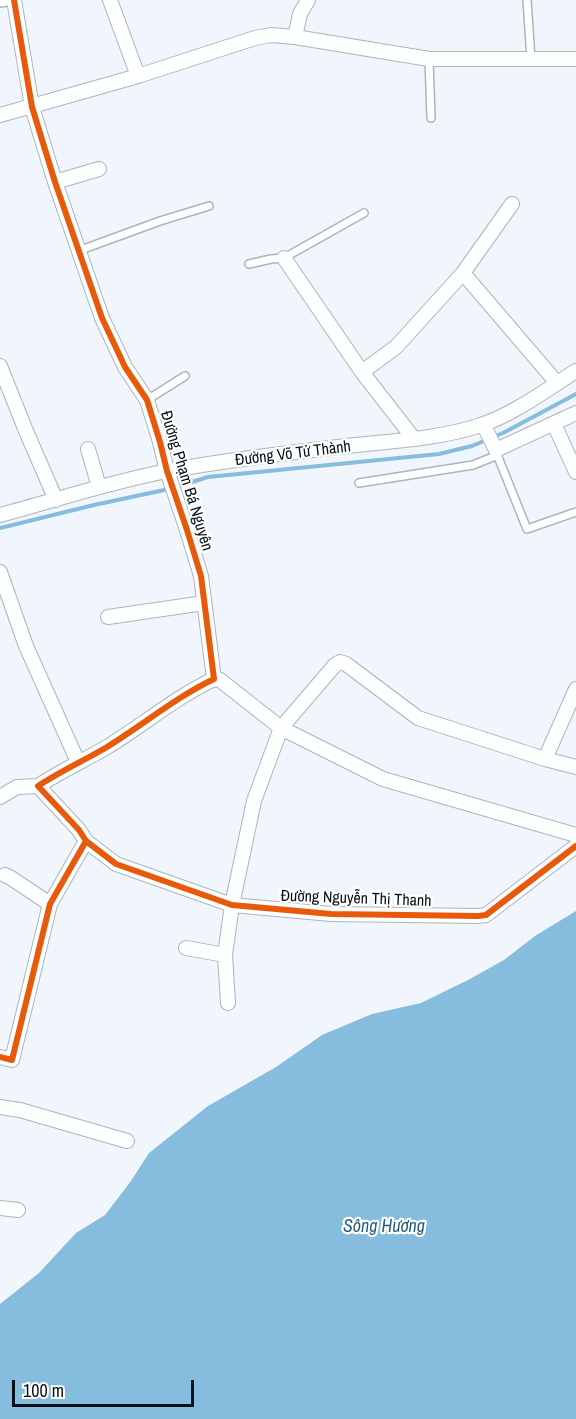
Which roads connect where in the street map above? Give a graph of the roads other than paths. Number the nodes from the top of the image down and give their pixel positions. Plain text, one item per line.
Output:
1 (110, 0) edge
2 (308, 0) edge
3 (527, 0) edge
4 (9, 2) edge
5 (295, 37) junction
6 (429, 58) junction
7 (531, 59) junction
8 (576, 59) edge
9 (138, 76) junction
10 (32, 107) junction
11 (0, 115) edge
12 (431, 118) dead end
13 (99, 169) dead end
14 (55, 182) junction
15 (512, 204) dead end
16 (209, 206) dead end
17 (364, 213) dead end
18 (78, 251) junction
19 (284, 258) junction
20 (249, 264) dead end
21 (463, 273) junction
22 (0, 366) edge
23 (576, 371) edge
24 (362, 372) junction
25 (185, 376) dead end
26 (557, 383) junction
27 (147, 400) junction
28 (576, 413) edge
29 (554, 424) junction
30 (486, 430) junction
31 (414, 439) junction
32 (88, 449) dead end
33 (497, 453) junction
34 (576, 472) edge
35 (168, 476) junction
36 (359, 483) dead end
37 (99, 487) junction
38 (56, 500) junction
39 (576, 512) edge
40 (0, 515) edge
41 (0, 572) edge
42 (204, 603) junction
43 (108, 617) dead end
44 (214, 679) junction
45 (576, 689) edge
46 (281, 728) junction
47 (545, 759) junction
48 (78, 762) junction
49 (576, 767) edge
50 (38, 786) junction
51 (0, 797) edge
52 (576, 835) edge
53 (86, 841) junction
54 (576, 846) edge
55 (5, 875) dead end
56 (50, 904) junction
57 (232, 905) junction
58 (186, 948) dead end
59 (225, 956) junction
60 (228, 1003) dead end
61 (0, 1057) edge
62 (0, 1107) edge
63 (127, 1141) dead end
64 (0, 1208) edge
65 (18, 1210) dead end

1 - 9 street
2 - 5 street
3 - 7 lane
4 - 10 street, Đường Phạm Bá Nguyên
5 - 6 street
5 - 9 street
6 - 7 street
6 - 12 lane
7 - 8 street
9 - 10 street
10 - 11 street
10 - 14 street, Đường Phạm Bá Nguyên
13 - 14 street
14 - 18 street, Đường Phạm Bá Nguyên
15 - 21 street
16 - 18 lane
17 - 19 lane
18 - 27 street, Đường Phạm Bá Nguyên
19 - 20 lane
19 - 24 street
21 - 24 street
21 - 26 street
22 - 38 street
23 - 26 street, Đường Võ Tử Thành
24 - 31 street
25 - 27 lane
26 - 30 street, Đường Võ Tử Thành
27 - 35 street, Đường Phạm Bá Nguyên
28 - 29 street
29 - 33 street
29 - 34 street
30 - 31 street, Đường Võ Tử Thành
30 - 33 street
31 - 35 street, Đường Võ Tử Thành
32 - 37 street
33 - 36 lane
33 - 39 lane
35 - 37 street, Đường Võ Tử Thành
35 - 42 street, Đường Phạm Bá Nguyên
37 - 38 street, Đường Võ Tử Thành
38 - 40 street, Đường Võ Tử Thành
41 - 48 street
42 - 43 street
42 - 44 street, Đường Phạm Bá Nguyên
44 - 46 street
44 - 48 street
45 - 47 street
46 - 47 street
46 - 52 street
46 - 57 street
47 - 49 street
48 - 50 street
50 - 51 street
50 - 53 street
53 - 56 street
53 - 57 street, Đường Nguyễn Thị Thanh
54 - 57 street, Đường Nguyễn Thị Thanh
55 - 56 street
56 - 61 street
57 - 59 street
58 - 59 street
59 - 60 street
62 - 63 street
64 - 65 street

